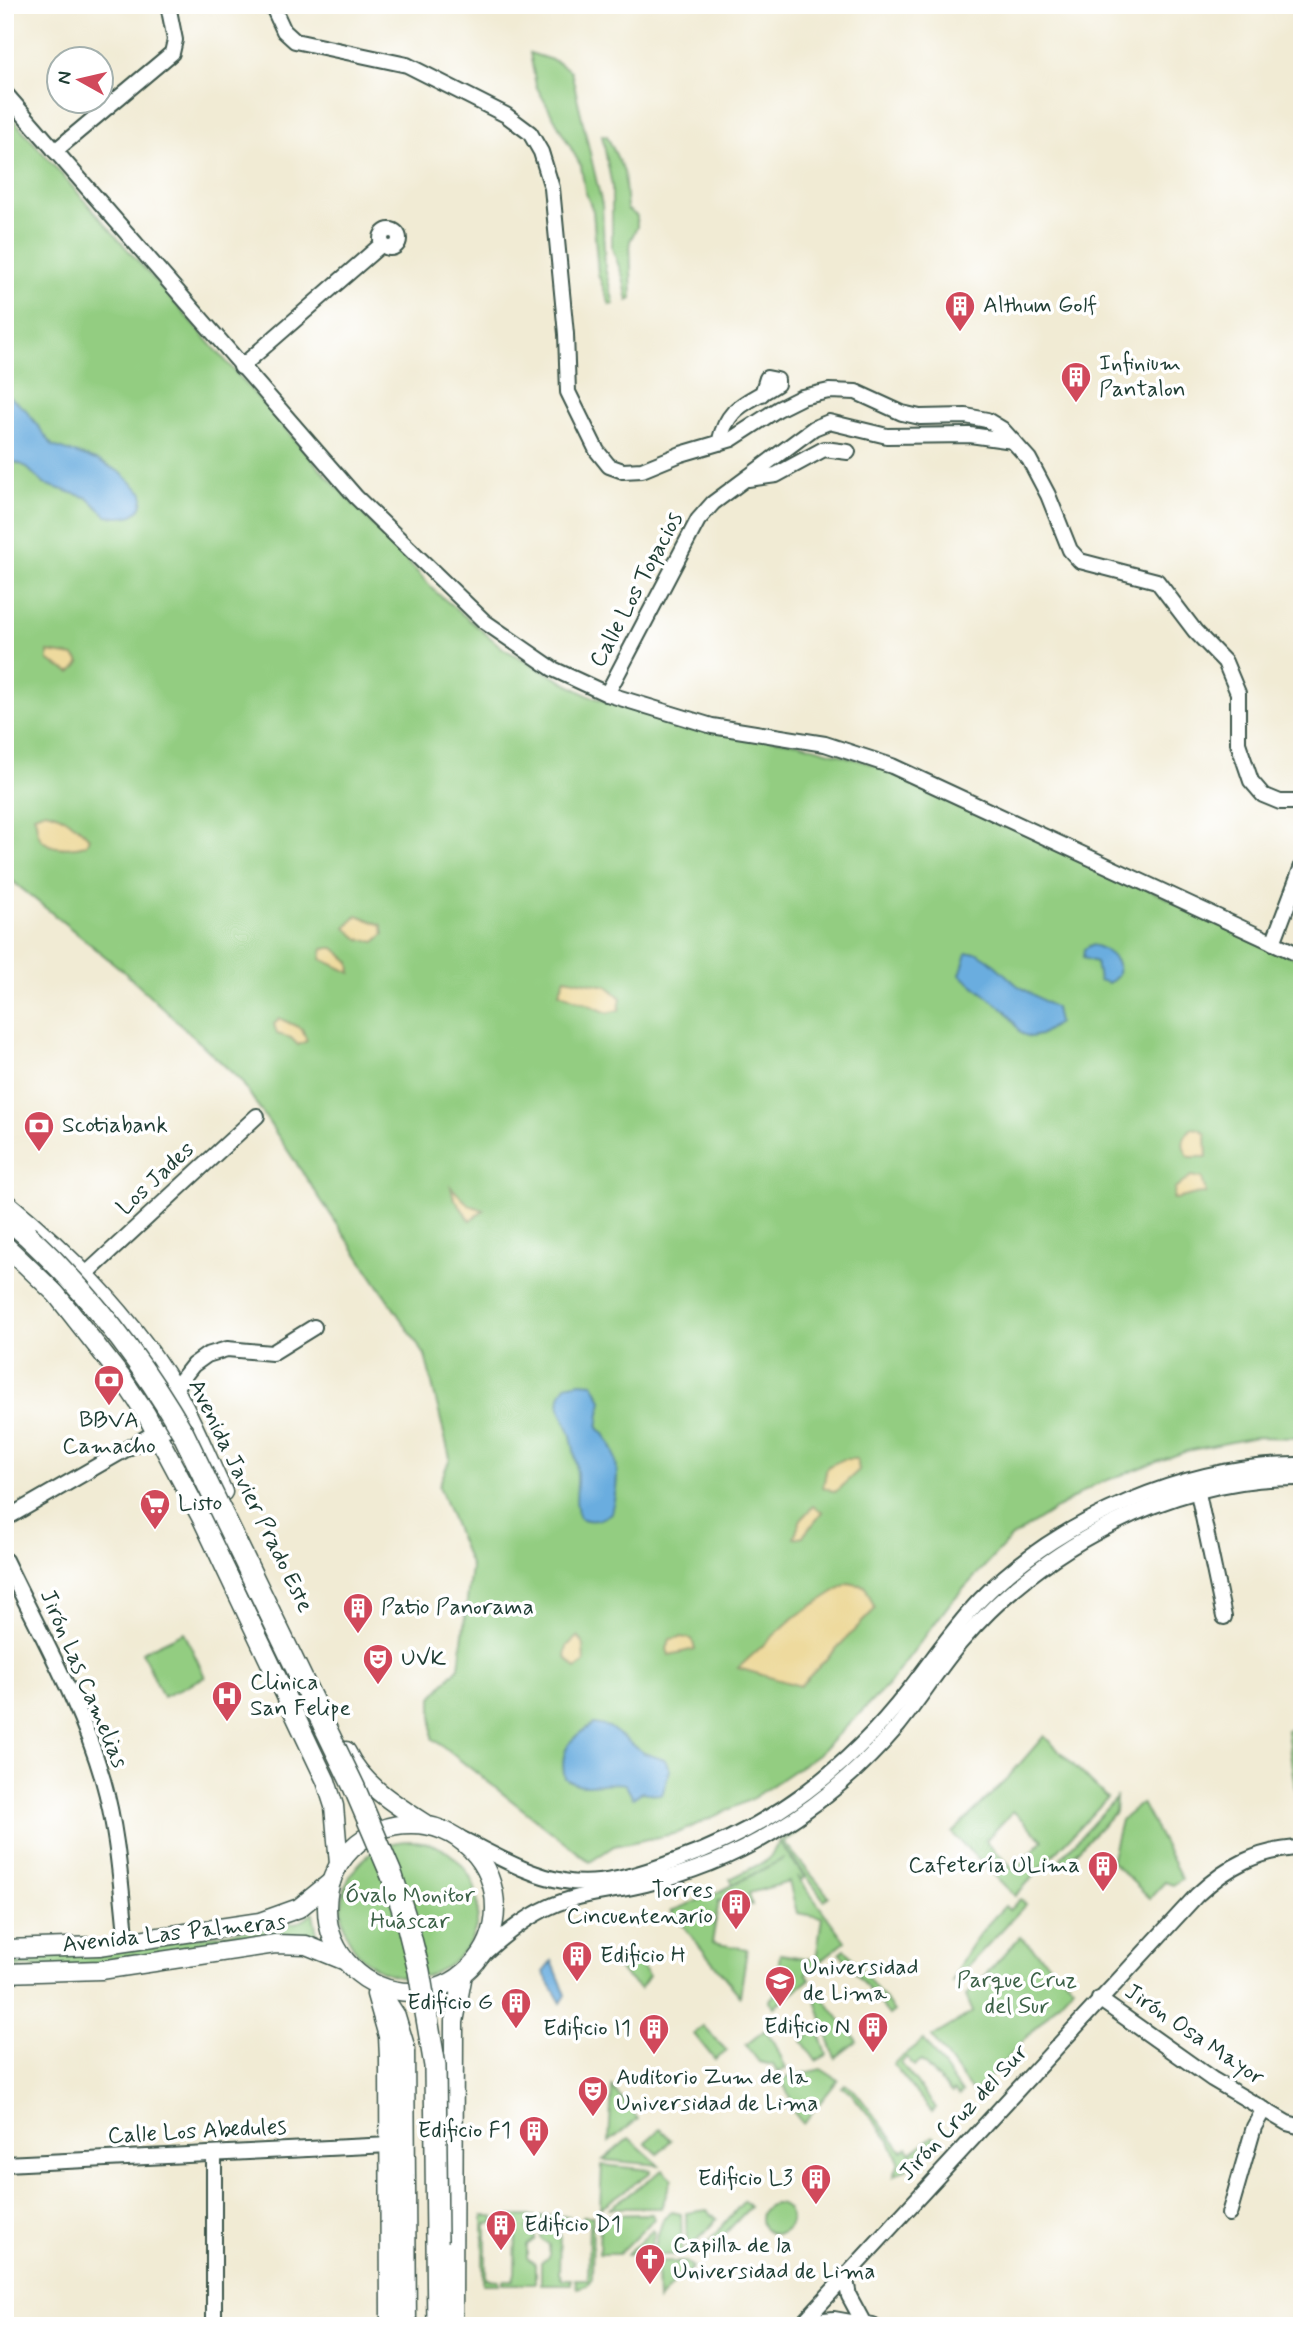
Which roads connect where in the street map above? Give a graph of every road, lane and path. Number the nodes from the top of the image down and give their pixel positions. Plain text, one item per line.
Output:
1 (168, 5) edge
2 (272, 5) edge
3 (5, 93) edge
4 (55, 151) junction
5 (382, 244) dead end
6 (242, 367) junction
7 (762, 394) dead end
8 (1013, 441) junction
9 (719, 443) junction
10 (848, 452) dead end
11 (747, 480) junction
12 (607, 694) junction
13 (1302, 802) edge
14 (1302, 866) edge
15 (1273, 943) junction
16 (1302, 956) edge
17 (257, 1116) dead end
18 (5, 1202) edge
19 (5, 1216) edge
20 (15, 1238) edge
21 (85, 1275) junction
22 (314, 1327) dead end
23 (174, 1389) junction
24 (192, 1425) junction
25 (156, 1432) junction
26 (1302, 1465) edge
27 (1302, 1478) edge
28 (1198, 1493) junction
29 (5, 1519) edge
30 (5, 1560) edge
31 (1224, 1617) dead end
32 (297, 1651) junction
33 (270, 1661) junction
34 (427, 1825) junction
35 (447, 1832) junction
36 (1302, 1848) edge
37 (339, 1864) junction
38 (331, 1881) junction
39 (127, 1943) junction
40 (5, 1949) edge
41 (477, 1960) junction
42 (345, 1961) junction
43 (5, 1973) edge
44 (463, 1974) junction
45 (375, 1984) junction
46 (1099, 1999) junction
47 (1264, 2109) junction
48 (1302, 2127) edge
49 (390, 2146) junction
50 (214, 2154) junction
51 (5, 2164) edge
52 (1229, 2214) dead end
53 (431, 2242) junction
54 (845, 2275) junction
55 (801, 2324) edge
56 (868, 2324) edge
57 (214, 2326) edge
58 (390, 2326) edge
59 (407, 2326) edge
60 (425, 2326) edge
61 (438, 2326) edge
62 (453, 2326) edge

1 - 4 street
2 - 9 street
3 - 4 street
4 - 6 street
5 - 6 street
6 - 12 street
7 - 9 street
8 - 9 street
8 - 11 street, Calle Los Topacios
8 - 13 street
10 - 11 street
11 - 12 street, Calle Los Topacios
12 - 15 street
14 - 15 street
15 - 16 street
17 - 21 street, Los Jades
18 - 21 main road, Avenida Javier Prado Este
19 - 20 highway
20 - 25 main road
20 - 53 highway
21 - 23 main road, Avenida Javier Prado Este
22 - 23 street
23 - 24 main road, Avenida Javier Prado Este
24 - 25 street
24 - 32 main road, Avenida Javier Prado Este
25 - 29 street
25 - 33 main road
26 - 35 street
27 - 28 street
28 - 31 street
28 - 41 street
30 - 39 street, Jirón Las Camelias
32 - 33 main road
32 - 34 main road, Avenida Javier Prado Este
33 - 37 main road
34 - 35 main road
34 - 37 main road
35 - 41 main road
36 - 46 street, Jirón Cruz del Sur
37 - 38 main road
38 - 39 main road, Avenida Las Palmeras
38 - 42 main road
39 - 40 main road, Avenida Las Palmeras
41 - 44 main road
42 - 43 main road, Avenida Las Palmeras
42 - 45 main road
44 - 45 main road
44 - 62 main road
45 - 49 main road
45 - 59 main road
46 - 47 street, Jirón Osa Mayor
46 - 54 street, Jirón Cruz del Sur
47 - 48 street, Jirón Osa Mayor
47 - 52 street
49 - 50 street, Calle Los Abedules
49 - 58 main road
50 - 51 street, Calle Los Abedules
50 - 57 street
53 - 60 highway
53 - 61 highway
54 - 55 street, Jirón Cruz del Sur
54 - 56 street
55 - 56 street

